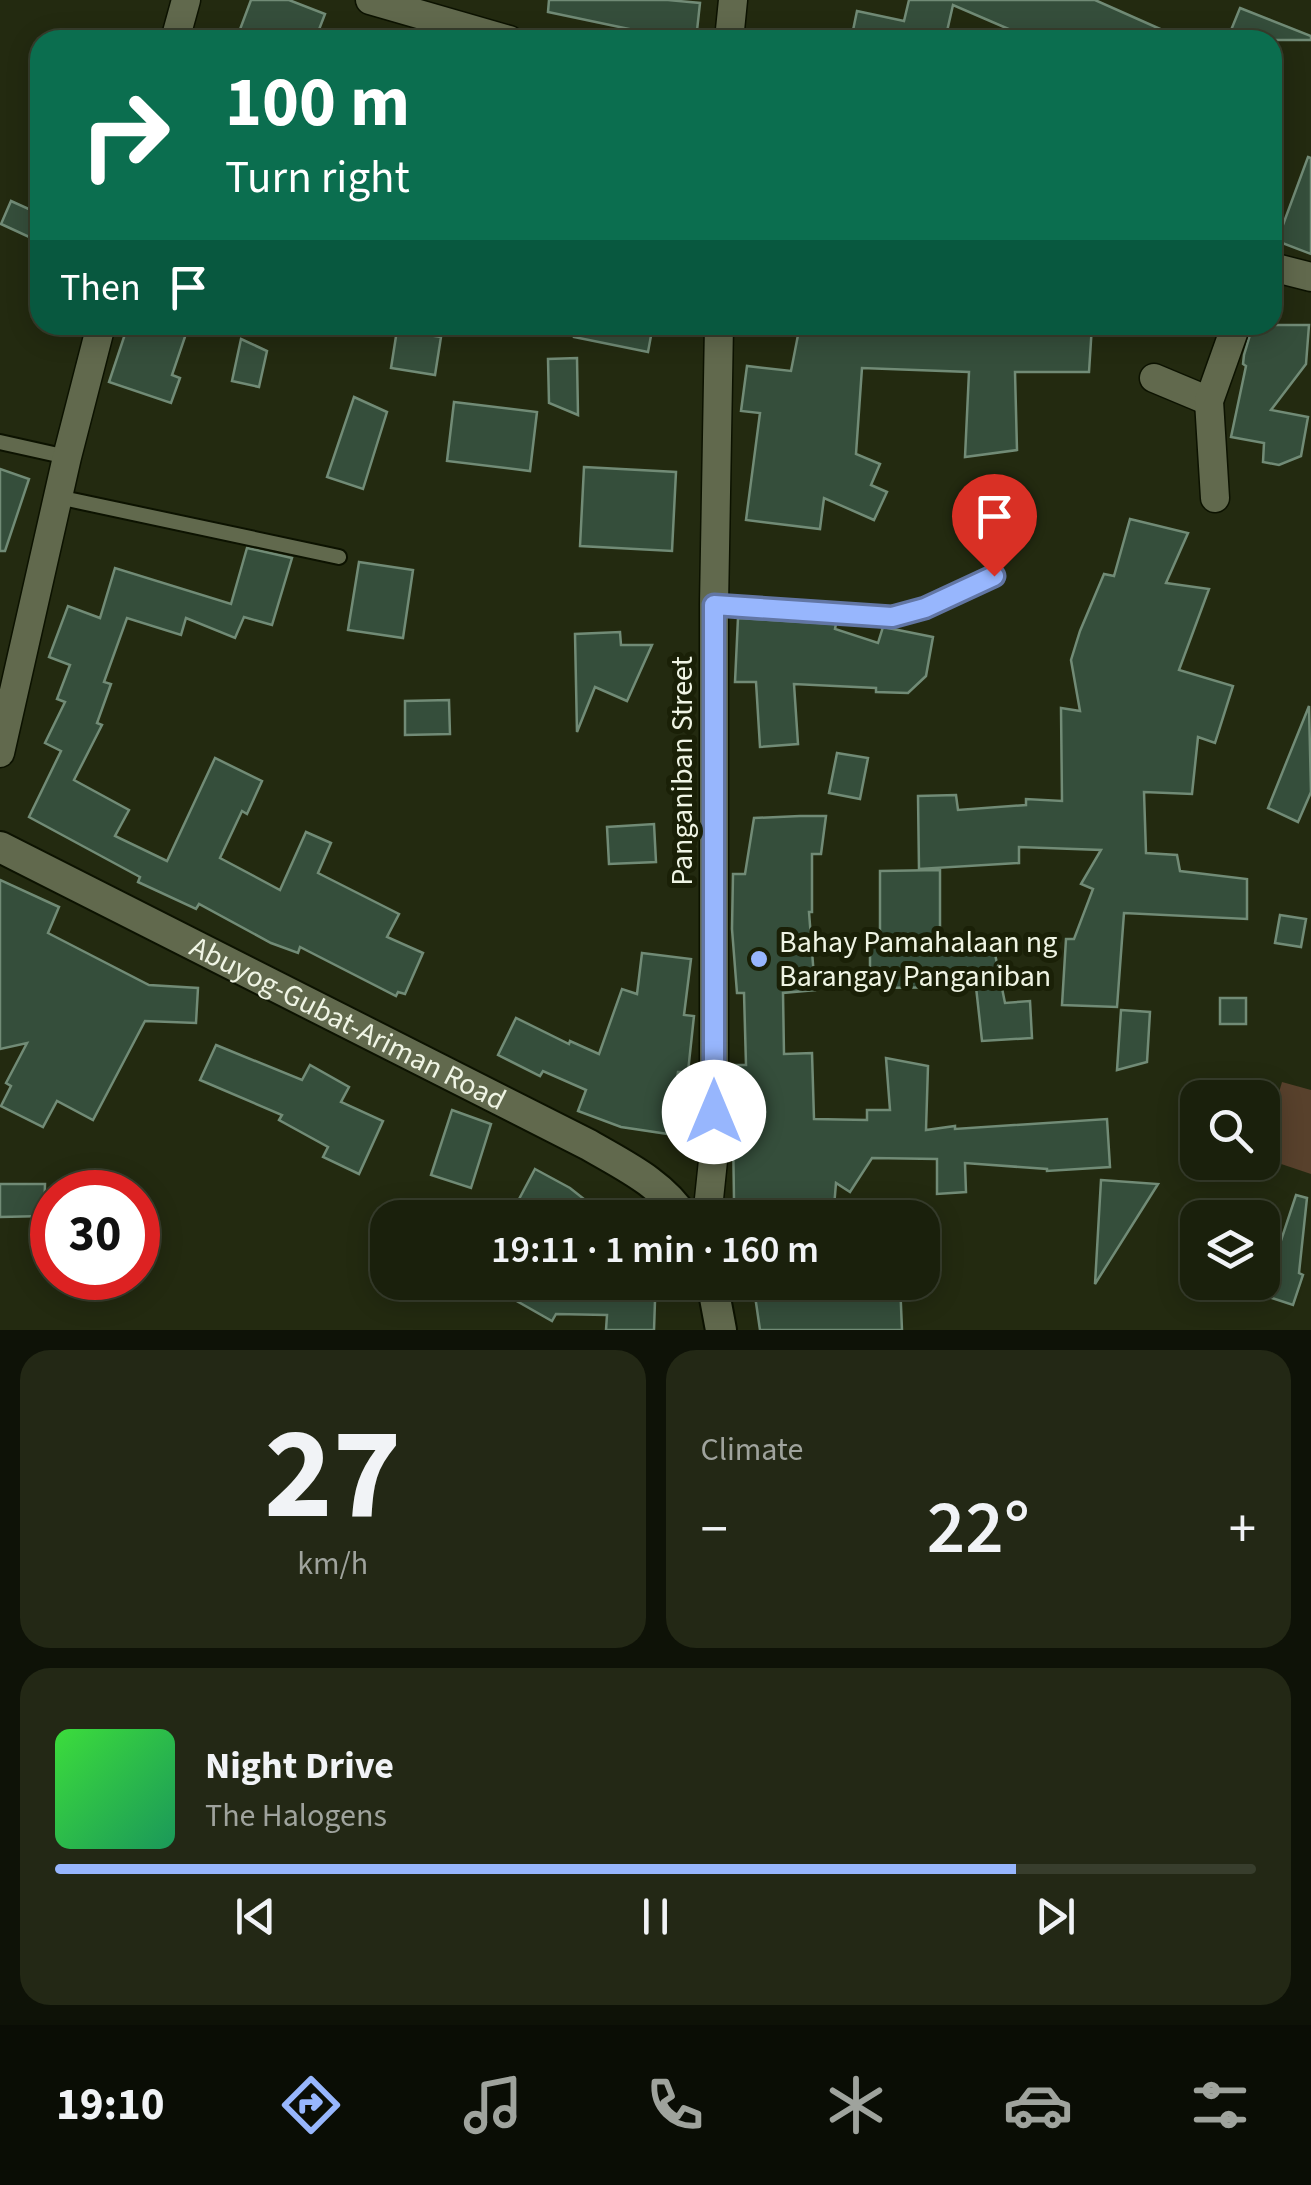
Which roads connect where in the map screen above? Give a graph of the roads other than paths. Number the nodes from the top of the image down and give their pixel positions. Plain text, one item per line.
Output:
1 (186, 0) edge
2 (370, 0) edge
3 (733, 0) edge
4 (178, 30) edge
5 (474, 30) edge
6 (730, 30) edge
7 (1282, 270) edge
8 (1311, 277) edge
9 (98, 335) edge
10 (719, 335) edge
11 (1232, 335) edge
12 (1154, 378) dead end
13 (1209, 400) junction
14 (0, 442) edge
15 (67, 457) junction
16 (58, 497) junction
17 (1215, 498) dead end
18 (338, 557) dead end
19 (994, 576) dead end
20 (714, 605) junction
21 (0, 753) edge
22 (0, 847) edge
23 (669, 1200) edge
24 (709, 1200) edge
25 (715, 1300) edge
26 (720, 1330) edge

1 - 4 street
2 - 5 street
3 - 6 street
7 - 8 street
9 - 15 street
10 - 20 street, Panganiban Street
11 - 13 street
12 - 13 street
13 - 17 street
14 - 15 lane
15 - 16 street
16 - 18 lane
16 - 21 street
19 - 20 lane
20 - 24 street, Panganiban Street
22 - 23 main road, Abuyog-Gubat-Ariman Road
25 - 26 main road

